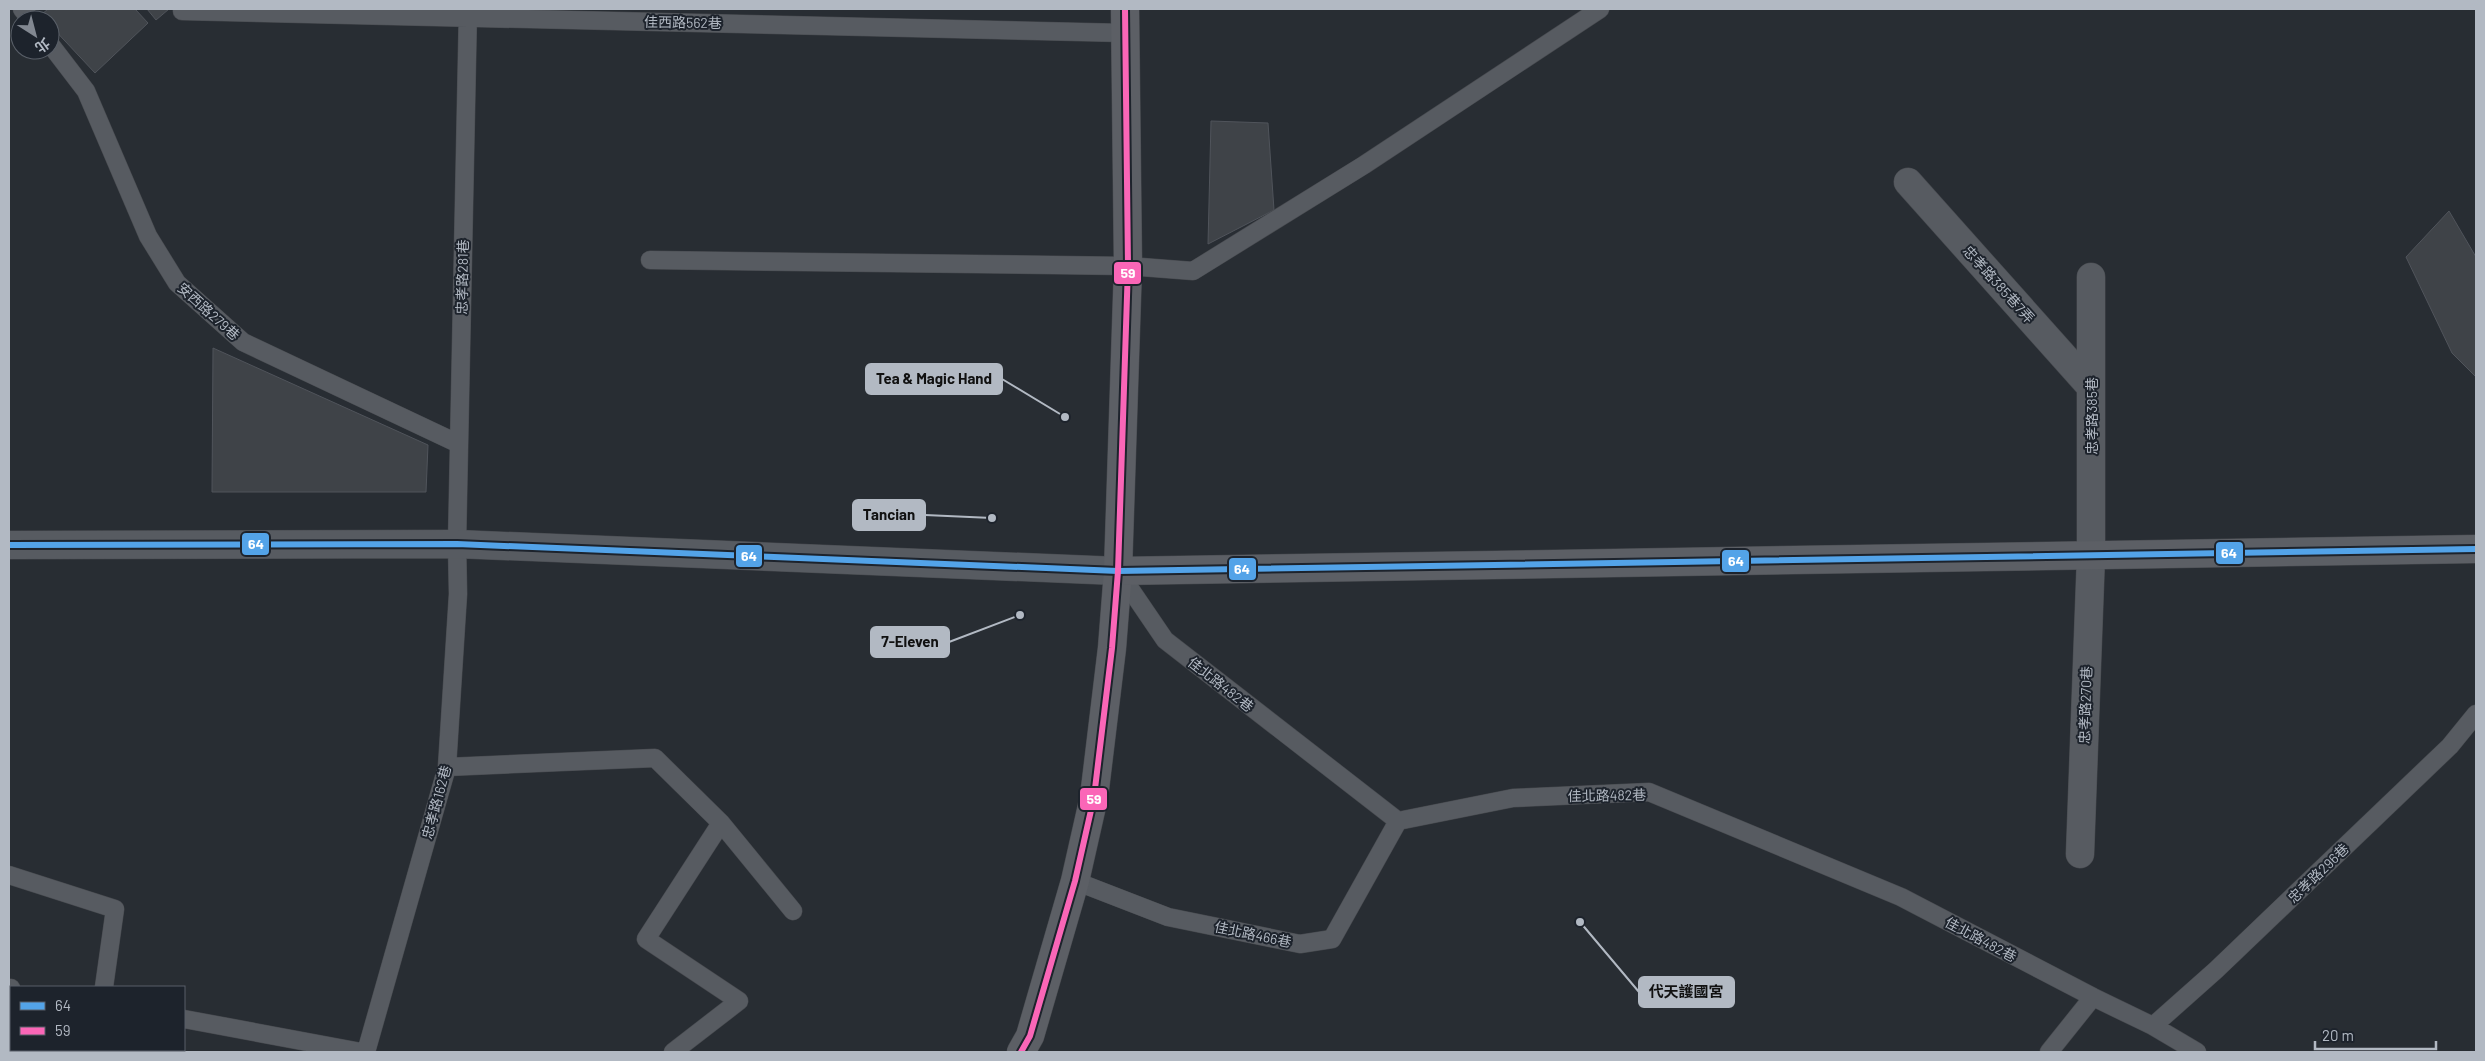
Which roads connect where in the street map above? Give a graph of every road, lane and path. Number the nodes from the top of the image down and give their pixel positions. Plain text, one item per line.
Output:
1 (1600, 9) edge
2 (182, 11) dead end
3 (468, 13) edge
4 (1125, 21) edge
5 (60, 57) edge
6 (1908, 182) dead end
7 (650, 260) dead end
8 (1128, 266) junction
9 (2091, 277) dead end
10 (2091, 387) junction
11 (459, 444) junction
12 (457, 544) junction
13 (9, 545) edge
14 (2476, 549) edge
15 (2091, 555) junction
16 (1118, 571) junction
17 (2476, 714) edge
18 (447, 767) junction
19 (1398, 820) junction
20 (720, 823) junction
21 (2080, 854) dead end
22 (9, 875) edge
23 (1075, 881) junction
24 (794, 911) dead end
25 (104, 986) edge
26 (2093, 997) junction
27 (185, 1019) edge
28 (2153, 1026) junction
29 (361, 1052) edge
30 (366, 1052) edge
31 (673, 1052) edge
32 (1021, 1052) edge
33 (2049, 1052) edge
34 (2197, 1052) edge

1 - 8 lane
2 - 3 lane, 佳西路562巷
3 - 4 lane, 佳西路562巷
3 - 11 lane, 忠孝路281巷
4 - 8 street
5 - 11 lane, 安西路279巷
6 - 10 street, 忠孝路385巷7弄
7 - 8 lane
8 - 16 street
9 - 10 street, 忠孝路385巷
10 - 15 street, 忠孝路385巷
11 - 12 lane, 忠孝路281巷
12 - 13 street
12 - 16 street
12 - 18 lane, 忠孝路162巷
14 - 15 street
15 - 16 street
15 - 21 street, 忠孝路270巷
16 - 19 lane, 佳北路482巷
16 - 23 street
17 - 28 lane, 忠孝路296巷
18 - 20 lane
18 - 30 lane, 忠孝路162巷
19 - 23 lane, 佳北路466巷
19 - 26 lane, 佳北路482巷
20 - 24 lane
20 - 31 lane
22 - 25 lane
23 - 32 street
26 - 28 lane, 佳北路482巷
26 - 33 lane
27 - 29 lane
28 - 34 lane, 佳北路482巷

